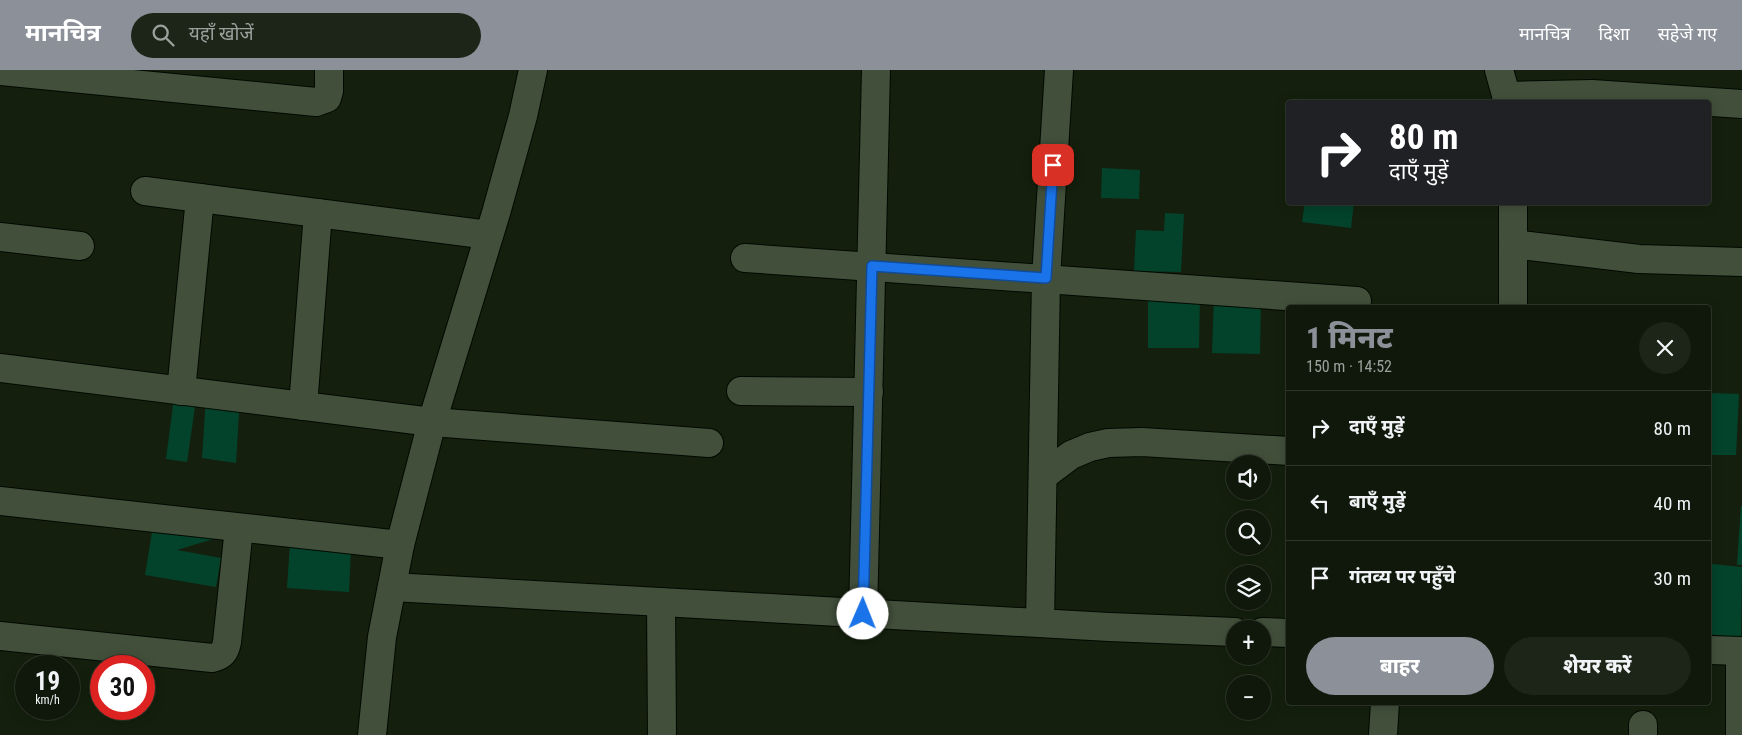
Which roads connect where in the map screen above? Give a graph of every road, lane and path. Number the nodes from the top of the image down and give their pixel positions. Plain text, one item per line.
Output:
1 (0, 70) edge
2 (328, 70) edge
3 (533, 70) edge
4 (876, 70) edge
5 (1060, 70) edge
6 (1499, 70) edge
7 (1507, 99) edge
8 (1682, 100) edge
9 (1711, 102) edge
10 (1742, 104) edge
11 (145, 191) dead end
12 (200, 198) junction
13 (1513, 205) edge
14 (318, 213) junction
15 (489, 236) junction
16 (0, 237) edge
17 (1513, 244) junction
18 (80, 246) dead end
19 (745, 258) dead end
20 (1742, 262) edge
21 (872, 266) junction
22 (1046, 278) junction
23 (1357, 301) dead end
24 (1513, 305) edge
25 (0, 368) edge
26 (741, 390) dead end
27 (181, 391) junction
28 (869, 392) junction
29 (303, 406) junction
30 (432, 422) junction
31 (709, 442) dead end
32 (1286, 450) edge
33 (1043, 476) junction
34 (0, 501) edge
35 (239, 528) junction
36 (400, 545) junction
37 (392, 587) junction
38 (662, 602) junction
39 (863, 614) junction
40 (1040, 623) junction
41 (1226, 632) edge
42 (1271, 632) edge
43 (1286, 633) edge
44 (0, 636) edge
45 (1711, 650) edge
46 (1741, 651) edge
47 (1385, 705) edge
48 (372, 735) edge
49 (662, 735) edge
50 (1383, 735) edge
51 (1740, 735) edge

1 - 2 street
3 - 15 street
4 - 21 street
5 - 22 street
6 - 7 street
7 - 8 street
9 - 10 street
11 - 12 street
12 - 14 street
12 - 27 street
13 - 17 street
14 - 15 street
14 - 29 street
15 - 30 street
16 - 18 street
17 - 20 street
17 - 24 street
19 - 21 street
21 - 22 street
21 - 28 street
22 - 23 street
22 - 33 street
25 - 27 street
26 - 28 street
27 - 29 street
28 - 39 street
29 - 30 street
30 - 31 street
30 - 36 street
32 - 33 street
33 - 40 street
34 - 35 street
35 - 36 street
35 - 44 street
36 - 37 street
37 - 38 street
37 - 48 street
38 - 39 street
38 - 49 street
39 - 40 street
40 - 41 street
42 - 43 street
45 - 46 street
46 - 51 street
47 - 50 street

